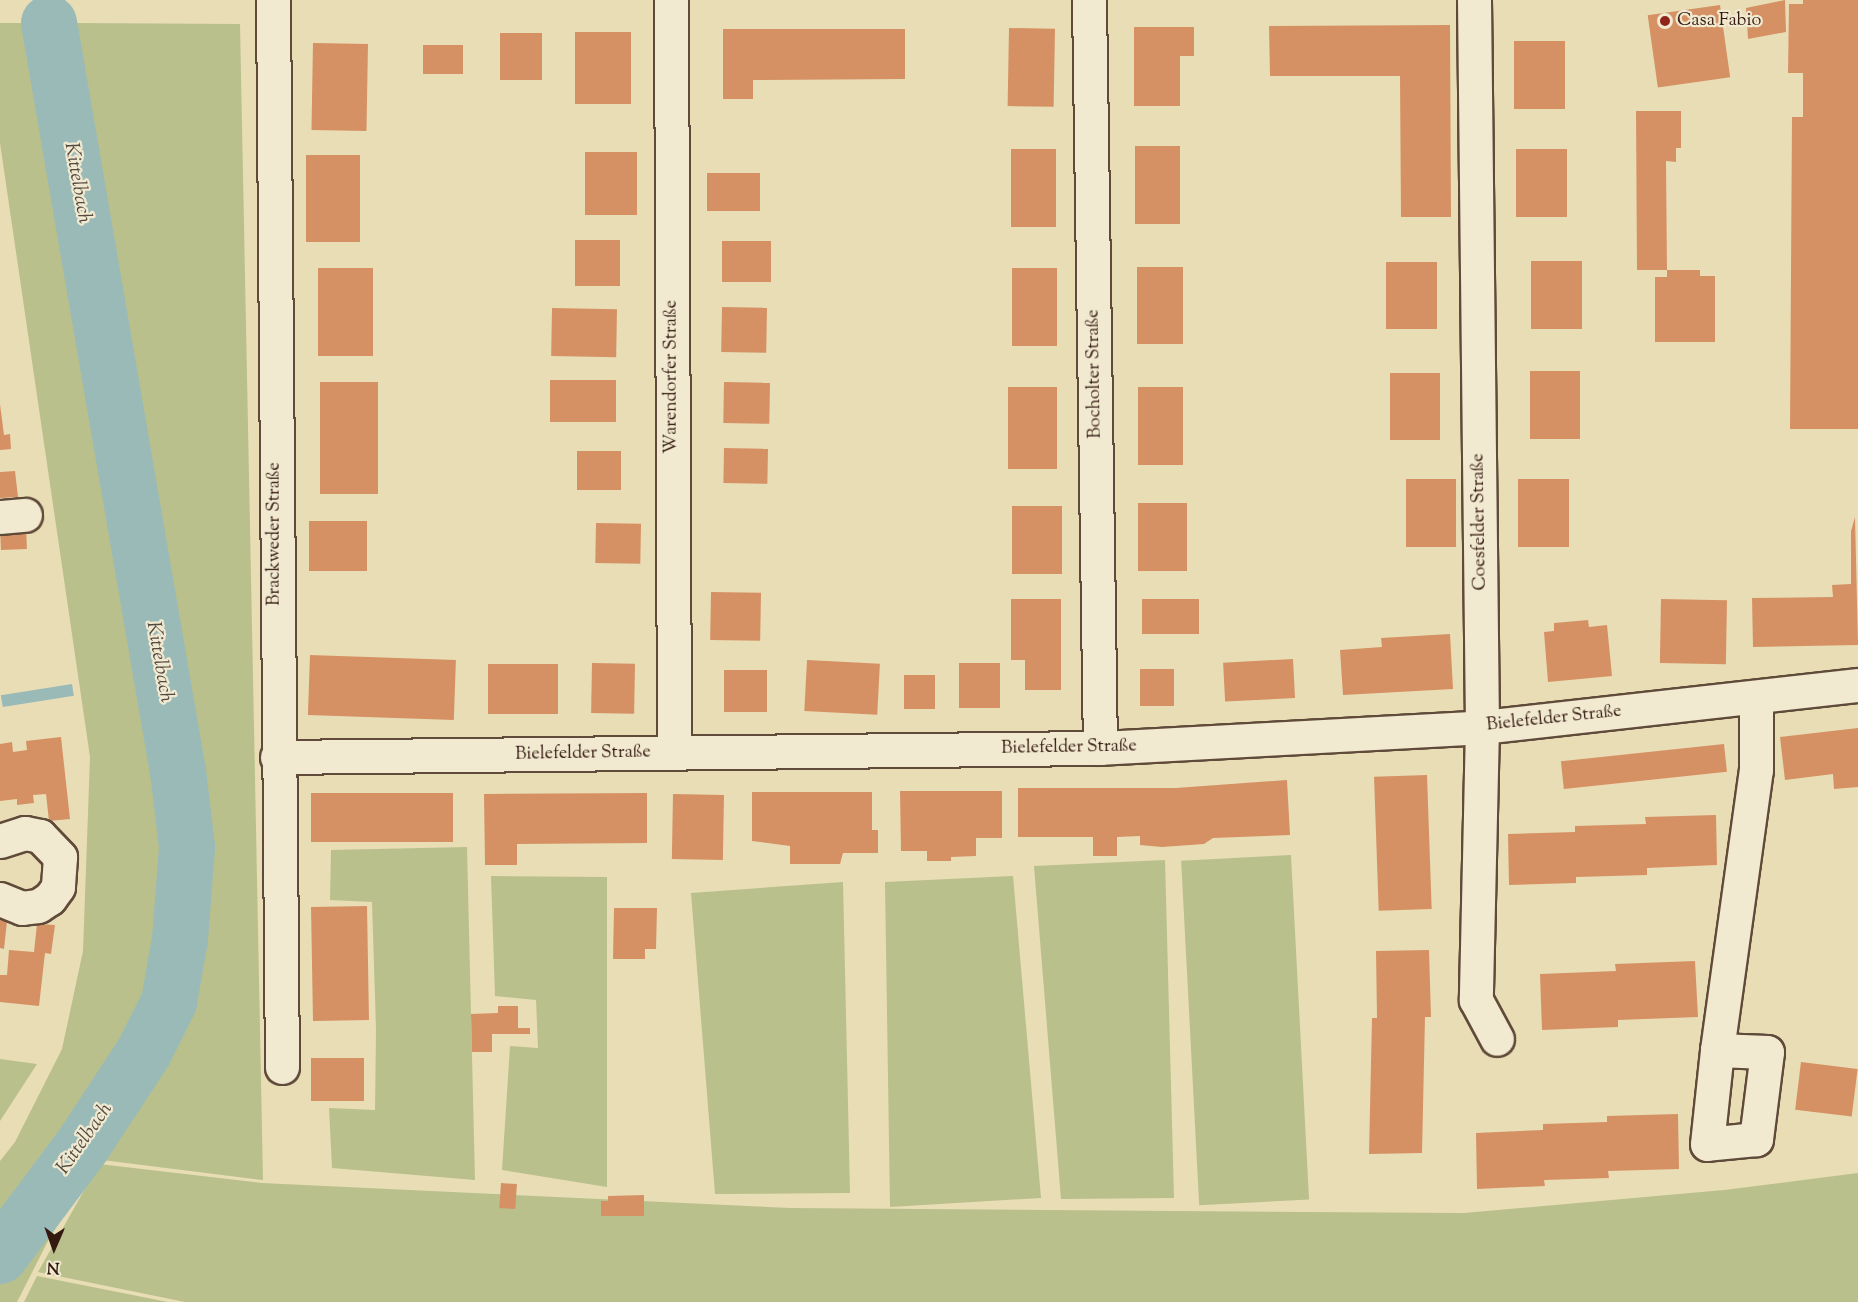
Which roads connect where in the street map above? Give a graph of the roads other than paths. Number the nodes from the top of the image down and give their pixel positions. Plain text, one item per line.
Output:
1 (273, 0) edge
2 (670, 0) edge
3 (1089, 0) edge
4 (1474, 0) edge
5 (1858, 685) edge
6 (1756, 698) junction
7 (1482, 727) junction
8 (1100, 748) junction
9 (674, 753) junction
10 (277, 757) junction
11 (0, 841) edge
12 (0, 899) edge
13 (1497, 1039) dead end
14 (1717, 1050) dead end
15 (282, 1067) dead end

1 - 10 street, Brackweder Straße
2 - 9 street, Warendorfer Straße
3 - 8 street, Bocholter Straße
4 - 7 street, Coesfelder Straße
5 - 6 street, Bielefelder Straße
6 - 7 street, Bielefelder Straße
6 - 14 street
7 - 8 street, Bielefelder Straße
7 - 13 street, Coesfelder Straße
8 - 9 street, Bielefelder Straße
9 - 10 street, Bielefelder Straße
10 - 15 street, Brackweder Straße
11 - 12 street

